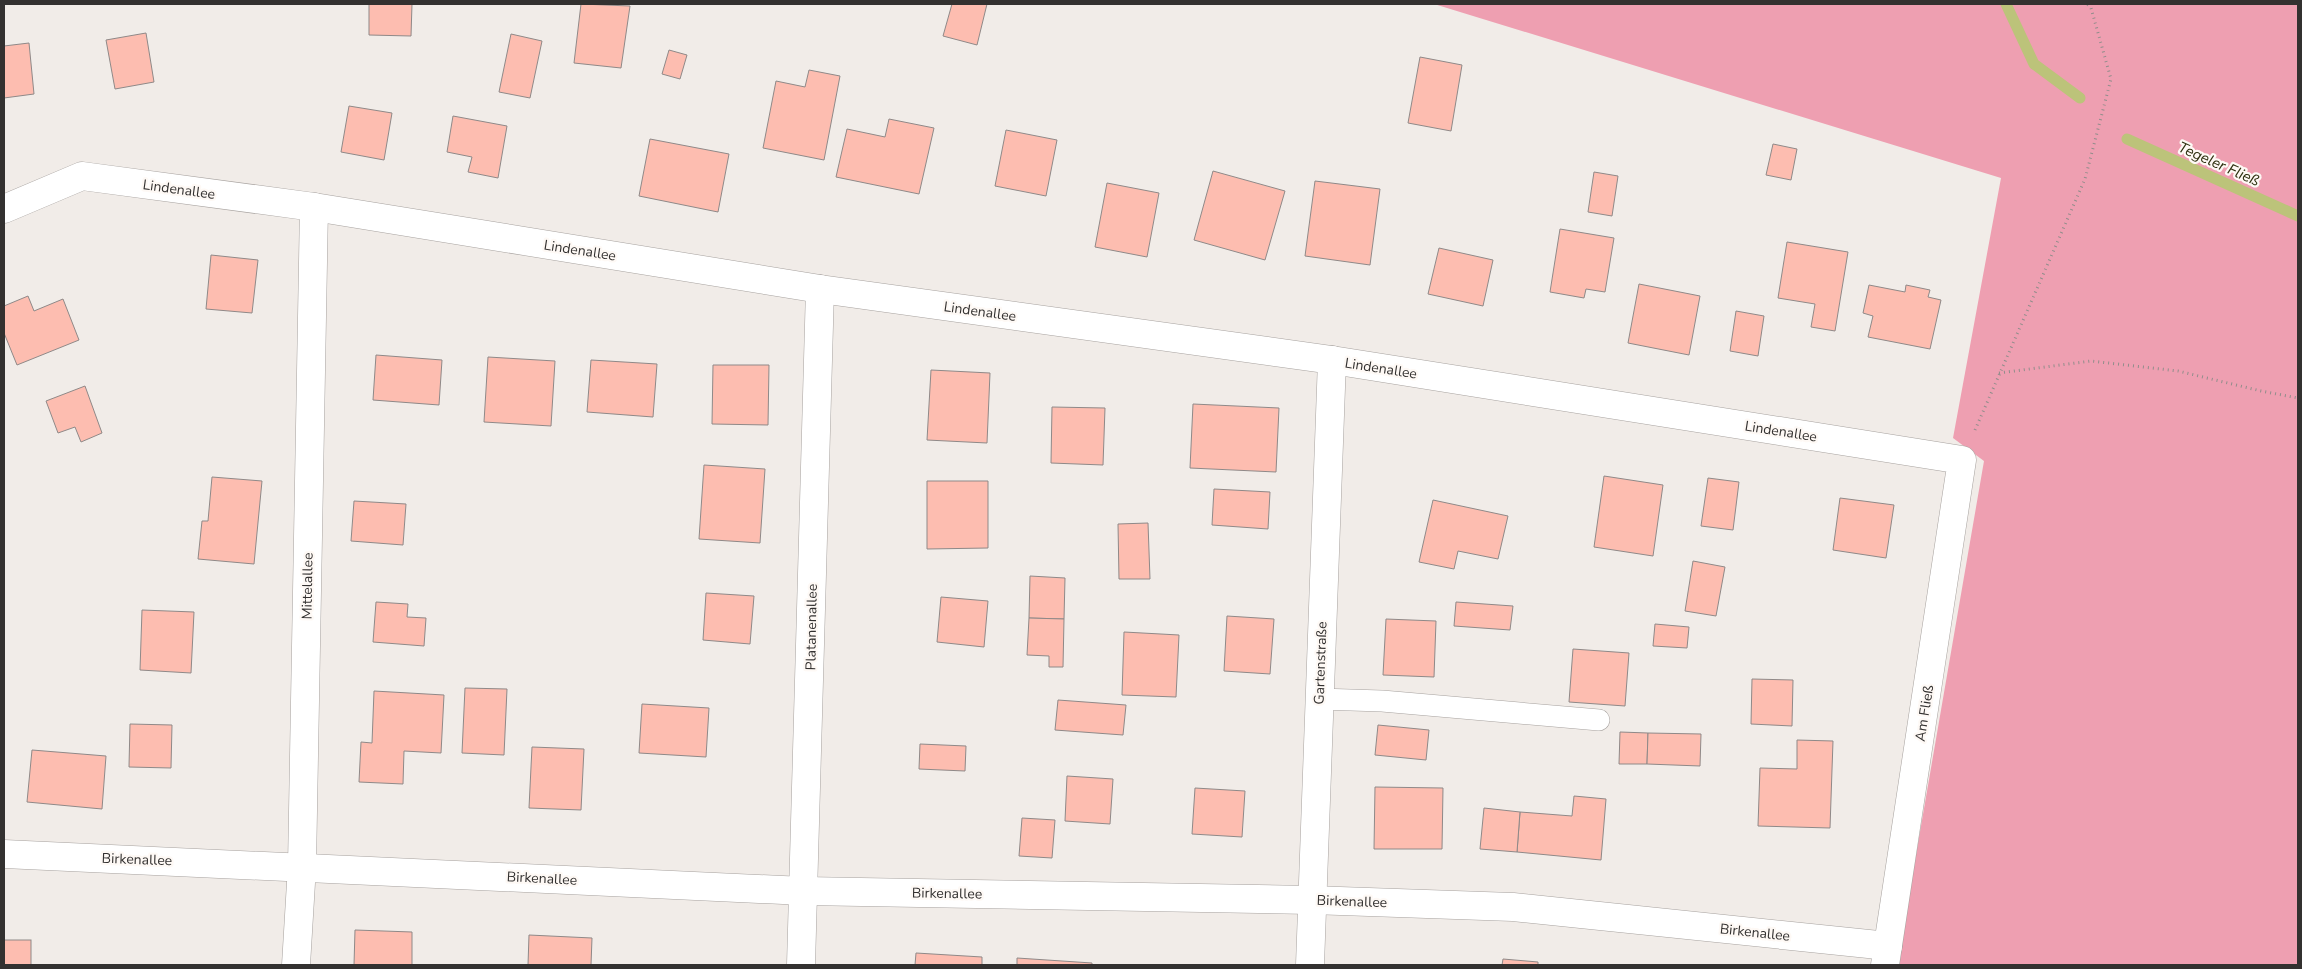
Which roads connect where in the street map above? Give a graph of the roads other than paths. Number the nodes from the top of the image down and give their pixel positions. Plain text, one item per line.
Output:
1 (314, 207) junction
2 (4, 209) edge
3 (820, 289) junction
4 (1332, 360) junction
5 (1962, 460) joint
6 (1319, 699) junction
7 (1599, 720) dead end
8 (4, 854) edge
9 (302, 866) junction
10 (804, 890) junction
11 (1311, 900) junction
12 (1887, 956) edge
13 (296, 965) edge
14 (801, 965) edge
15 (1310, 965) edge

1 - 2 street, Lindenallee
1 - 3 street, Lindenallee
1 - 9 street, Mittelallee
3 - 4 street, Lindenallee
3 - 10 street, Platanenallee
4 - 5 street, Lindenallee
4 - 6 street, Gartenstraße
5 - 12 street, Am Fließ
6 - 7 lane
6 - 11 street, Gartenstraße
8 - 9 street, Birkenallee
9 - 10 street, Birkenallee
9 - 13 street, Mittelallee
10 - 11 street, Birkenallee
10 - 14 street, Platanenallee
11 - 12 street, Birkenallee
11 - 15 street, Gartenstraße

